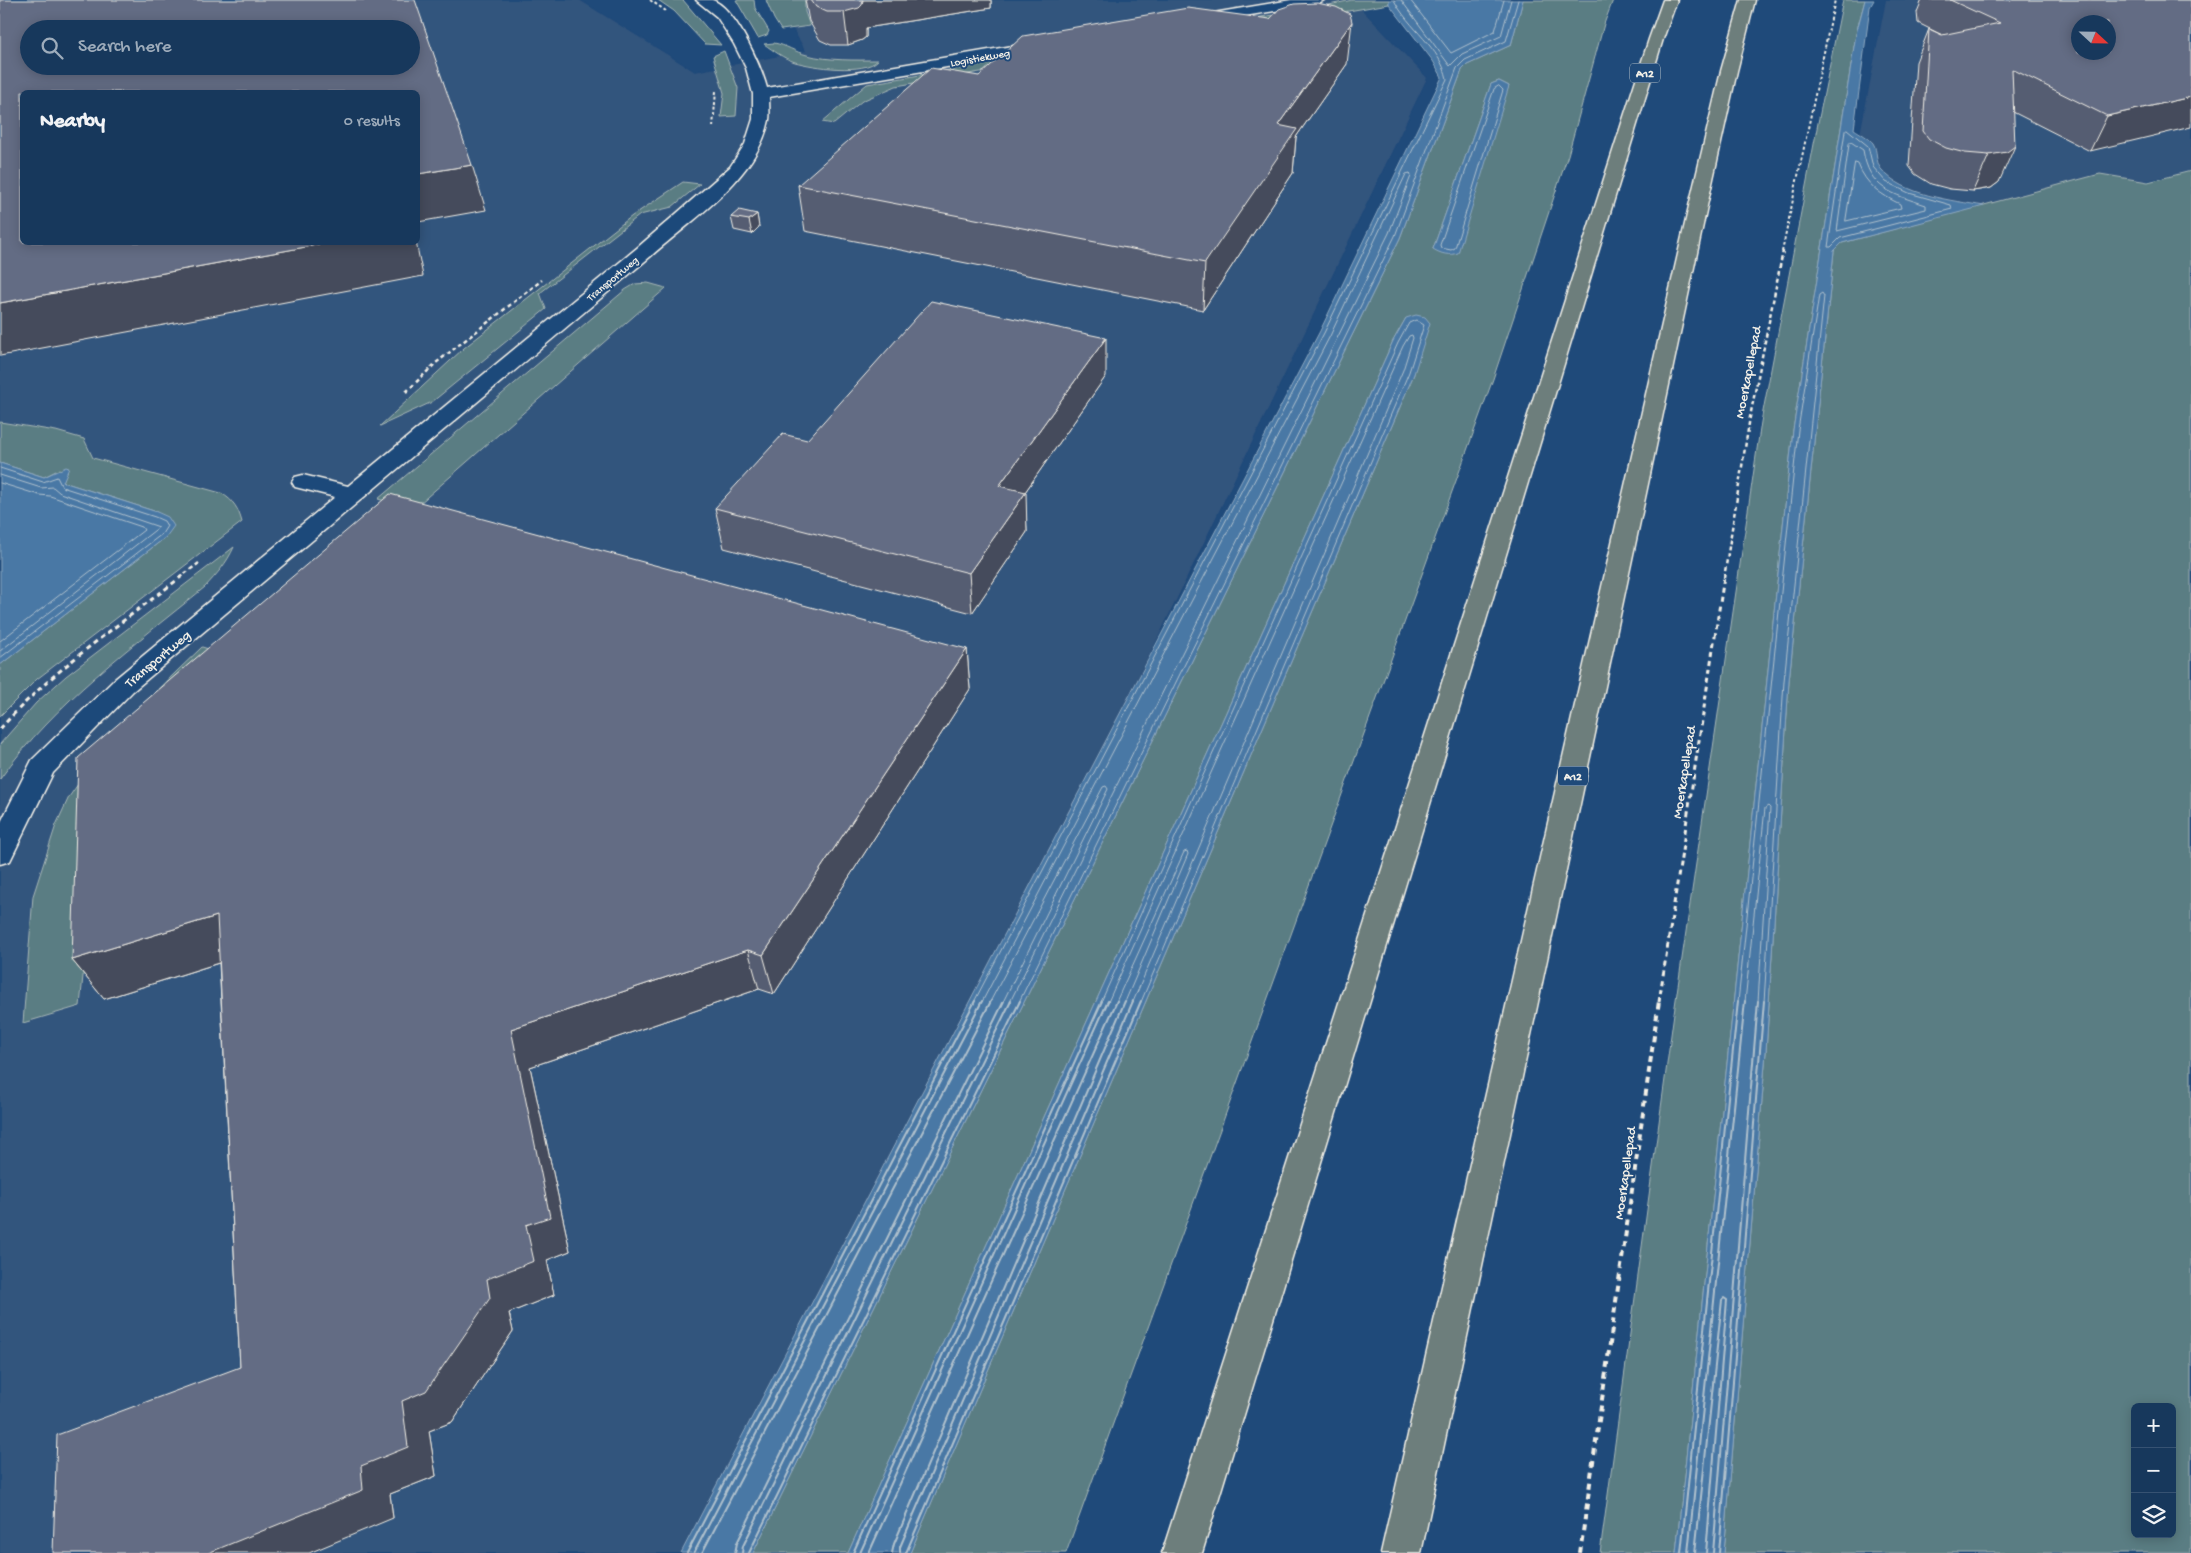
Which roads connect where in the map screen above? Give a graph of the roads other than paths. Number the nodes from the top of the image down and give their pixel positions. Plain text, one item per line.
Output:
1 (703, 0) edge
2 (1317, 0) edge
3 (1670, 0) edge
4 (1748, 0) edge
5 (720, 7) edge
6 (1181, 22) edge
7 (1054, 44) edge
8 (761, 94) junction
9 (303, 482) dead end
10 (352, 494) junction
11 (0, 853) edge
12 (1182, 1553) edge
13 (1401, 1553) edge

1 - 5 street, Transportweg
2 - 6 street
3 - 12 highway, A12
4 - 13 highway, A12
5 - 8 street, Transportweg
7 - 8 street, Logistiekweg
8 - 10 street, Transportweg
9 - 10 street
10 - 11 street, Transportweg

